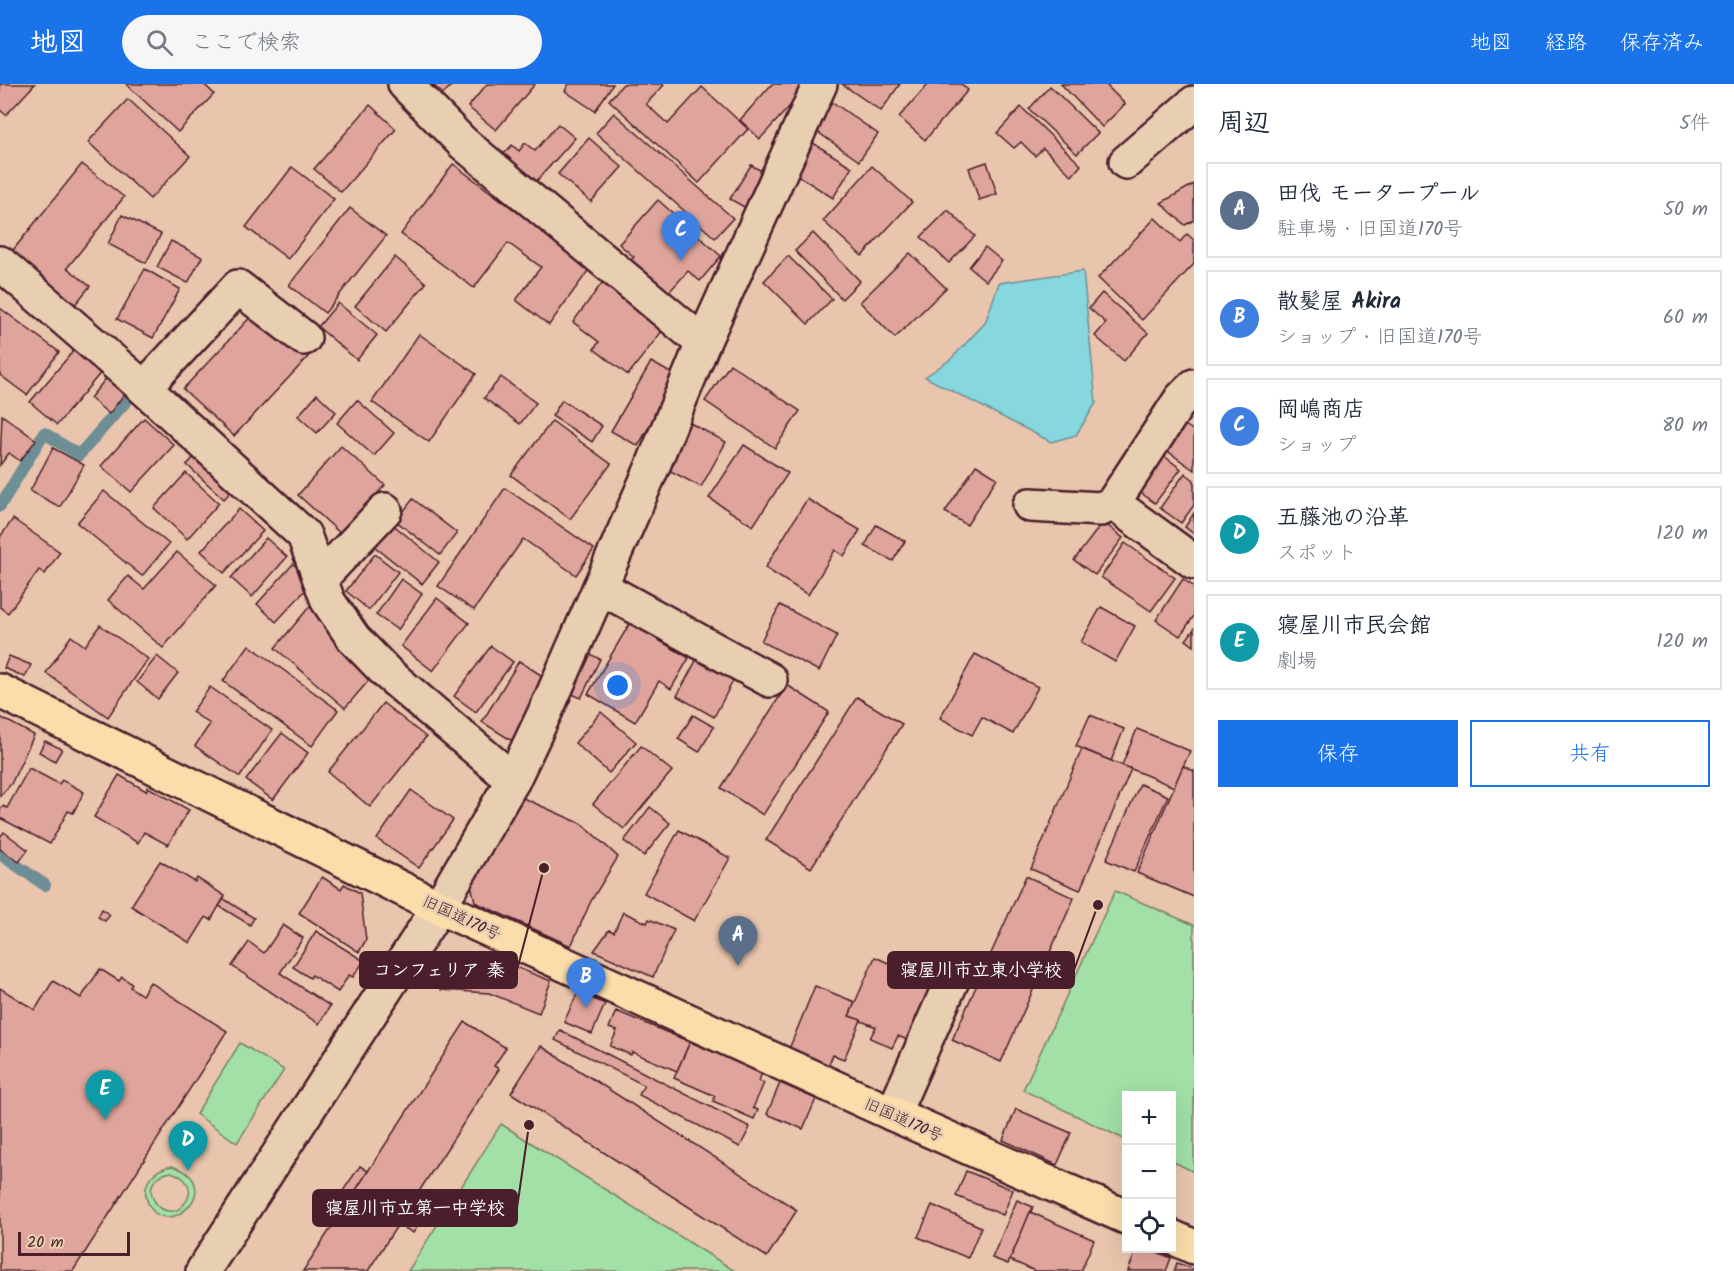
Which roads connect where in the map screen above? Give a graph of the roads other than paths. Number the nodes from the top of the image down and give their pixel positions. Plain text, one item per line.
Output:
1 (405, 84) edge
2 (820, 84) edge
3 (1194, 103) edge
4 (1126, 162) dead end
5 (0, 262) edge
6 (304, 338) dead end
7 (703, 344) junction
8 (1194, 386) edge
9 (144, 388) junction
10 (1113, 503) junction
11 (1030, 505) dead end
12 (385, 510) dead end
13 (1194, 562) edge
14 (320, 579) junction
15 (600, 587) junction
16 (770, 681) dead end
17 (0, 692) edge
18 (513, 780) junction
19 (439, 907) junction
20 (953, 978) dead end
21 (893, 1114) junction
22 (1122, 1215) edge
23 (1176, 1239) edge
24 (1194, 1247) edge
25 (203, 1271) edge

1 - 7 street
2 - 7 street
3 - 4 street
5 - 9 street
6 - 9 street
7 - 15 street
8 - 10 street
9 - 14 street
10 - 11 street
10 - 13 street
12 - 14 street
14 - 18 street
15 - 16 street
15 - 18 street
17 - 19 highway, 旧国道170号
18 - 19 street
19 - 21 highway, 旧国道170号
19 - 25 street
20 - 21 street
21 - 22 highway, 旧国道170号
23 - 24 highway

